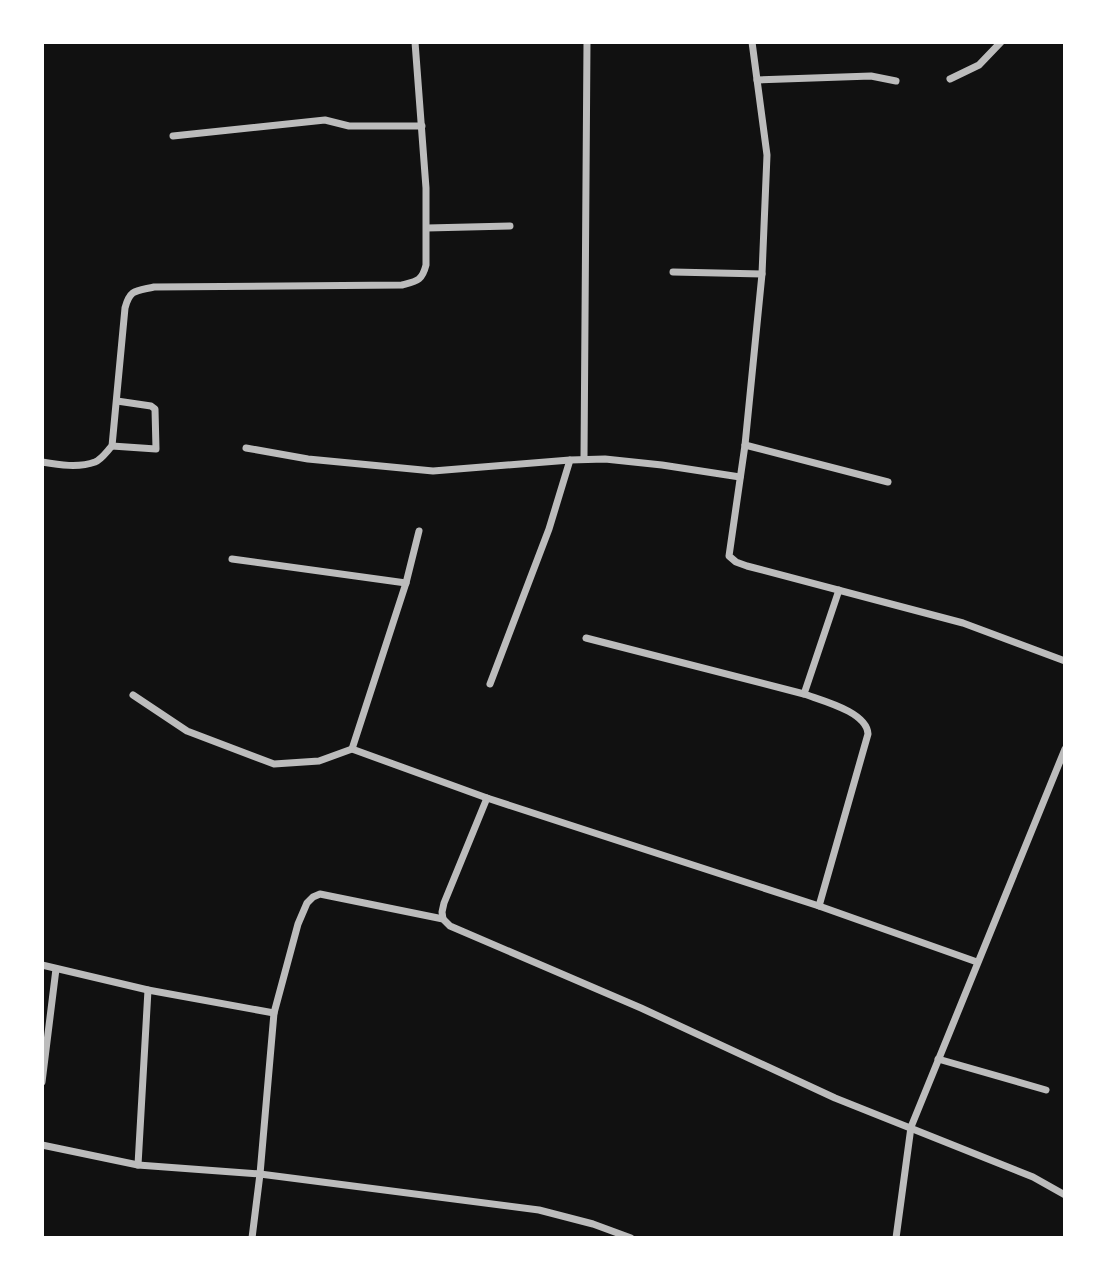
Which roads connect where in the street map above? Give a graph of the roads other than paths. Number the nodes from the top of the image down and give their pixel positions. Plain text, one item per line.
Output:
1 (415, 42) edge
2 (587, 42) edge
3 (752, 42) edge
4 (1001, 42) edge
5 (950, 79) dead end
6 (757, 80) junction
7 (896, 81) dead end
8 (422, 127) junction
9 (173, 136) dead end
10 (510, 226) dead end
11 (427, 228) junction
12 (674, 272) dead end
13 (762, 274) junction
14 (117, 401) junction
15 (745, 445) junction
16 (112, 446) junction
17 (246, 448) dead end
18 (584, 459) junction
19 (570, 460) junction
20 (42, 462) edge
21 (740, 477) junction
22 (888, 482) dead end
23 (419, 531) dead end
24 (232, 559) dead end
25 (406, 583) junction
26 (839, 590) junction
27 (586, 638) dead end
28 (1065, 661) edge
29 (490, 684) dead end
30 (804, 694) junction
31 (133, 695) dead end
32 (352, 749) junction
33 (1065, 749) edge
34 (487, 798) junction
35 (819, 906) junction
36 (443, 919) junction
37 (977, 962) junction
38 (42, 965) edge
39 (56, 969) junction
40 (148, 990) junction
41 (274, 1013) junction
42 (938, 1059) junction
43 (42, 1082) edge
44 (1046, 1090) dead end
45 (911, 1127) junction
46 (42, 1145) edge
47 (138, 1165) junction
48 (260, 1174) junction
49 (1065, 1195) edge
50 (252, 1238) edge
51 (631, 1238) edge
52 (896, 1238) edge

1 - 8 street
2 - 18 street
3 - 6 street
4 - 5 street
6 - 7 street
6 - 13 street
8 - 9 street
8 - 11 street
10 - 11 street
11 - 14 street
12 - 13 street
13 - 15 street
14 - 16 street
14 - 16 street
15 - 21 street
15 - 22 street
16 - 20 street
17 - 19 street
18 - 19 street
18 - 21 street
19 - 29 street
21 - 26 street
23 - 25 street
24 - 25 street
25 - 32 street
26 - 28 street
26 - 30 street
27 - 30 street
30 - 35 street
31 - 32 street
32 - 34 street
33 - 37 street
34 - 35 street
34 - 36 street
35 - 37 street
36 - 41 street
36 - 45 street
37 - 42 street
38 - 39 street
39 - 40 street
39 - 43 street
40 - 41 street
40 - 47 street
41 - 48 street
42 - 44 street
42 - 45 street
45 - 49 street
45 - 52 street
46 - 47 street
47 - 48 street
48 - 50 street
48 - 51 street

